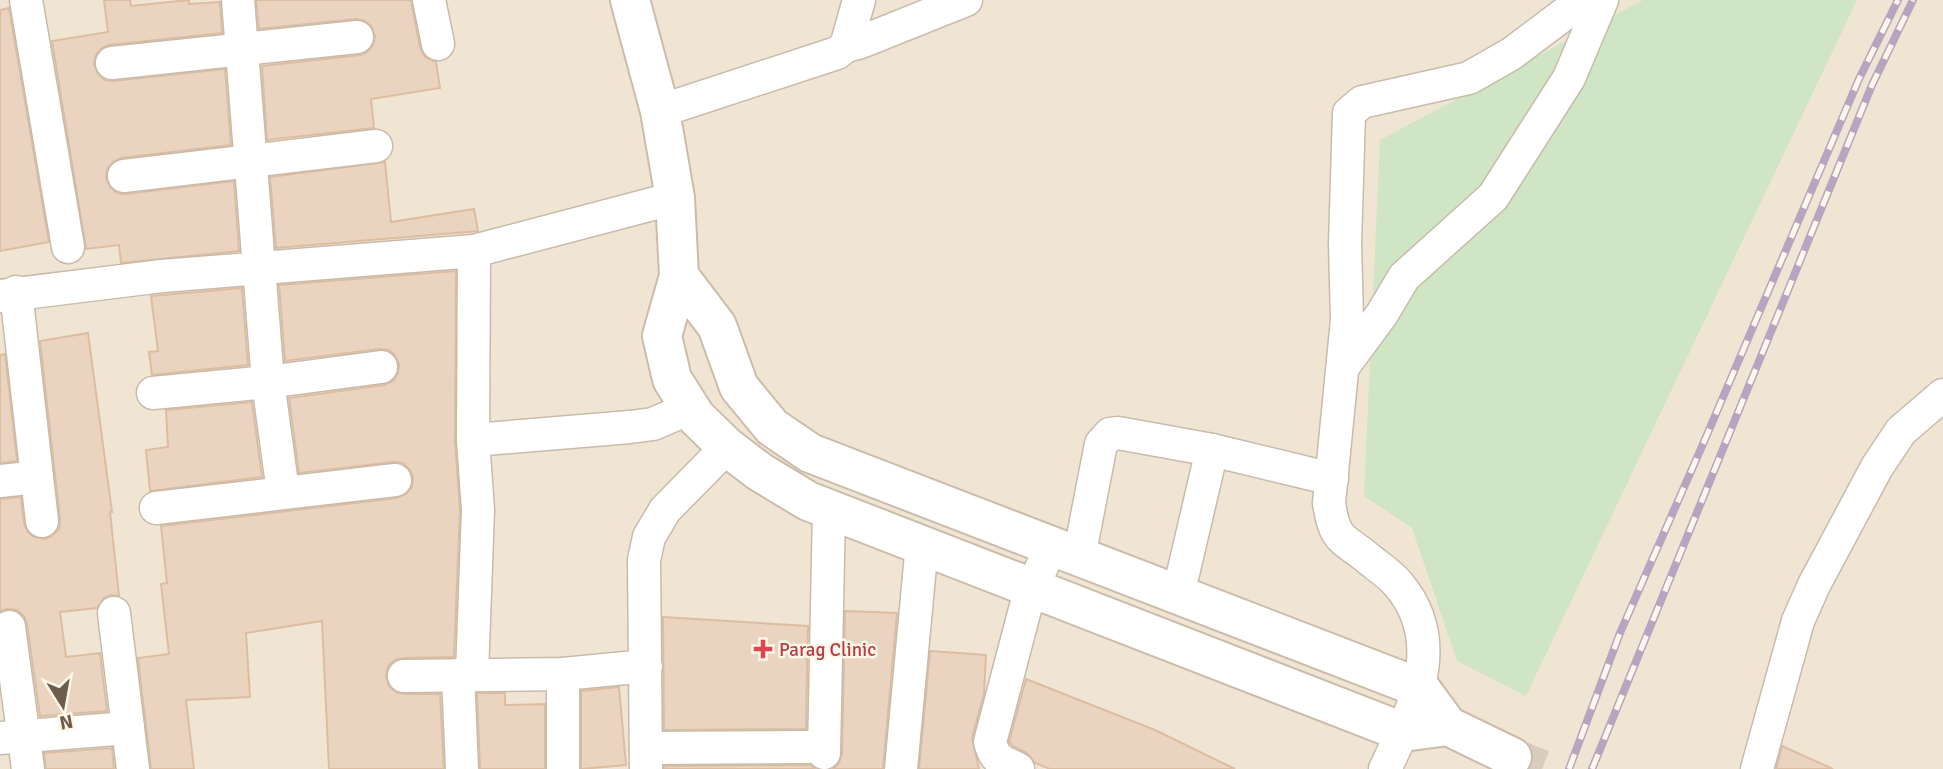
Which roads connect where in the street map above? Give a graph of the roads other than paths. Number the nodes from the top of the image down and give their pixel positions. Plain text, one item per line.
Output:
1 (26, 0) edge
2 (238, 0) edge
3 (429, 0) edge
4 (630, 0) edge
5 (859, 0) edge
6 (966, 0) edge
7 (1583, 0) edge
8 (1602, 0) edge
9 (357, 37) dead end
10 (438, 44) dead end
11 (846, 46) junction
12 (242, 49) junction
13 (112, 63) dead end
14 (660, 111) junction
15 (376, 146) dead end
16 (249, 160) junction
17 (124, 176) dead end
18 (675, 198) junction
19 (68, 247) dead end
20 (474, 251) junction
21 (258, 268) junction
22 (679, 276) junction
23 (8, 294) edge
24 (381, 367) dead end
25 (1342, 369) junction
26 (268, 382) junction
27 (153, 393) dead end
28 (1943, 395) edge
29 (690, 408) junction
30 (473, 440) junction
31 (727, 447) junction
32 (1212, 450) junction
33 (37, 477) junction
34 (1332, 479) junction
35 (395, 480) dead end
36 (0, 481) edge
37 (283, 492) junction
38 (156, 508) dead end
39 (829, 509) junction
40 (42, 521) dead end
41 (922, 544) junction
42 (1065, 551) junction
43 (1033, 588) junction
44 (1178, 595) junction
45 (114, 613) dead end
46 (9, 627) dead end
47 (646, 666) junction
48 (563, 674) junction
49 (465, 675) junction
50 (404, 676) dead end
51 (1420, 688) junction
52 (1448, 726) junction
53 (128, 728) junction
54 (1403, 732) junction
55 (12, 736) edge
56 (1512, 757) tunnel mouth
57 (646, 758) edge
58 (28, 769) edge
59 (133, 769) edge
60 (462, 769) edge
61 (563, 769) edge
62 (901, 769) edge
63 (1018, 769) edge
64 (1385, 769) edge
65 (1757, 769) edge

1 - 19 street
2 - 12 street
3 - 10 street
4 - 14 street
5 - 11 street
6 - 11 street
7 - 25 street
8 - 25 street
9 - 12 street
11 - 14 street
12 - 13 street
12 - 16 street
14 - 18 street
15 - 16 street
16 - 17 street
16 - 21 street
18 - 20 street
18 - 22 street
20 - 21 street
20 - 30 street
21 - 23 street
21 - 26 street
22 - 29 street
22 - 42 street
23 - 33 street
24 - 26 street
25 - 34 street
26 - 27 street
26 - 37 street
28 - 65 street
29 - 30 street
29 - 31 street
30 - 49 street
31 - 39 street
31 - 47 street
32 - 34 street
32 - 42 street
32 - 44 street
33 - 36 street
33 - 40 street
34 - 51 street
35 - 37 street
37 - 38 street
39 - 41 street
39 - 57 street
41 - 43 street
41 - 62 street
42 - 43 street
42 - 44 street
43 - 54 street
43 - 63 street
44 - 51 street
45 - 53 street
46 - 55 street
47 - 48 street
47 - 57 street
48 - 49 street
48 - 61 street
49 - 50 street
49 - 60 street
51 - 52 street
51 - 54 street
52 - 54 street
52 - 56 street
53 - 55 street
53 - 59 street
54 - 64 street
55 - 58 street

